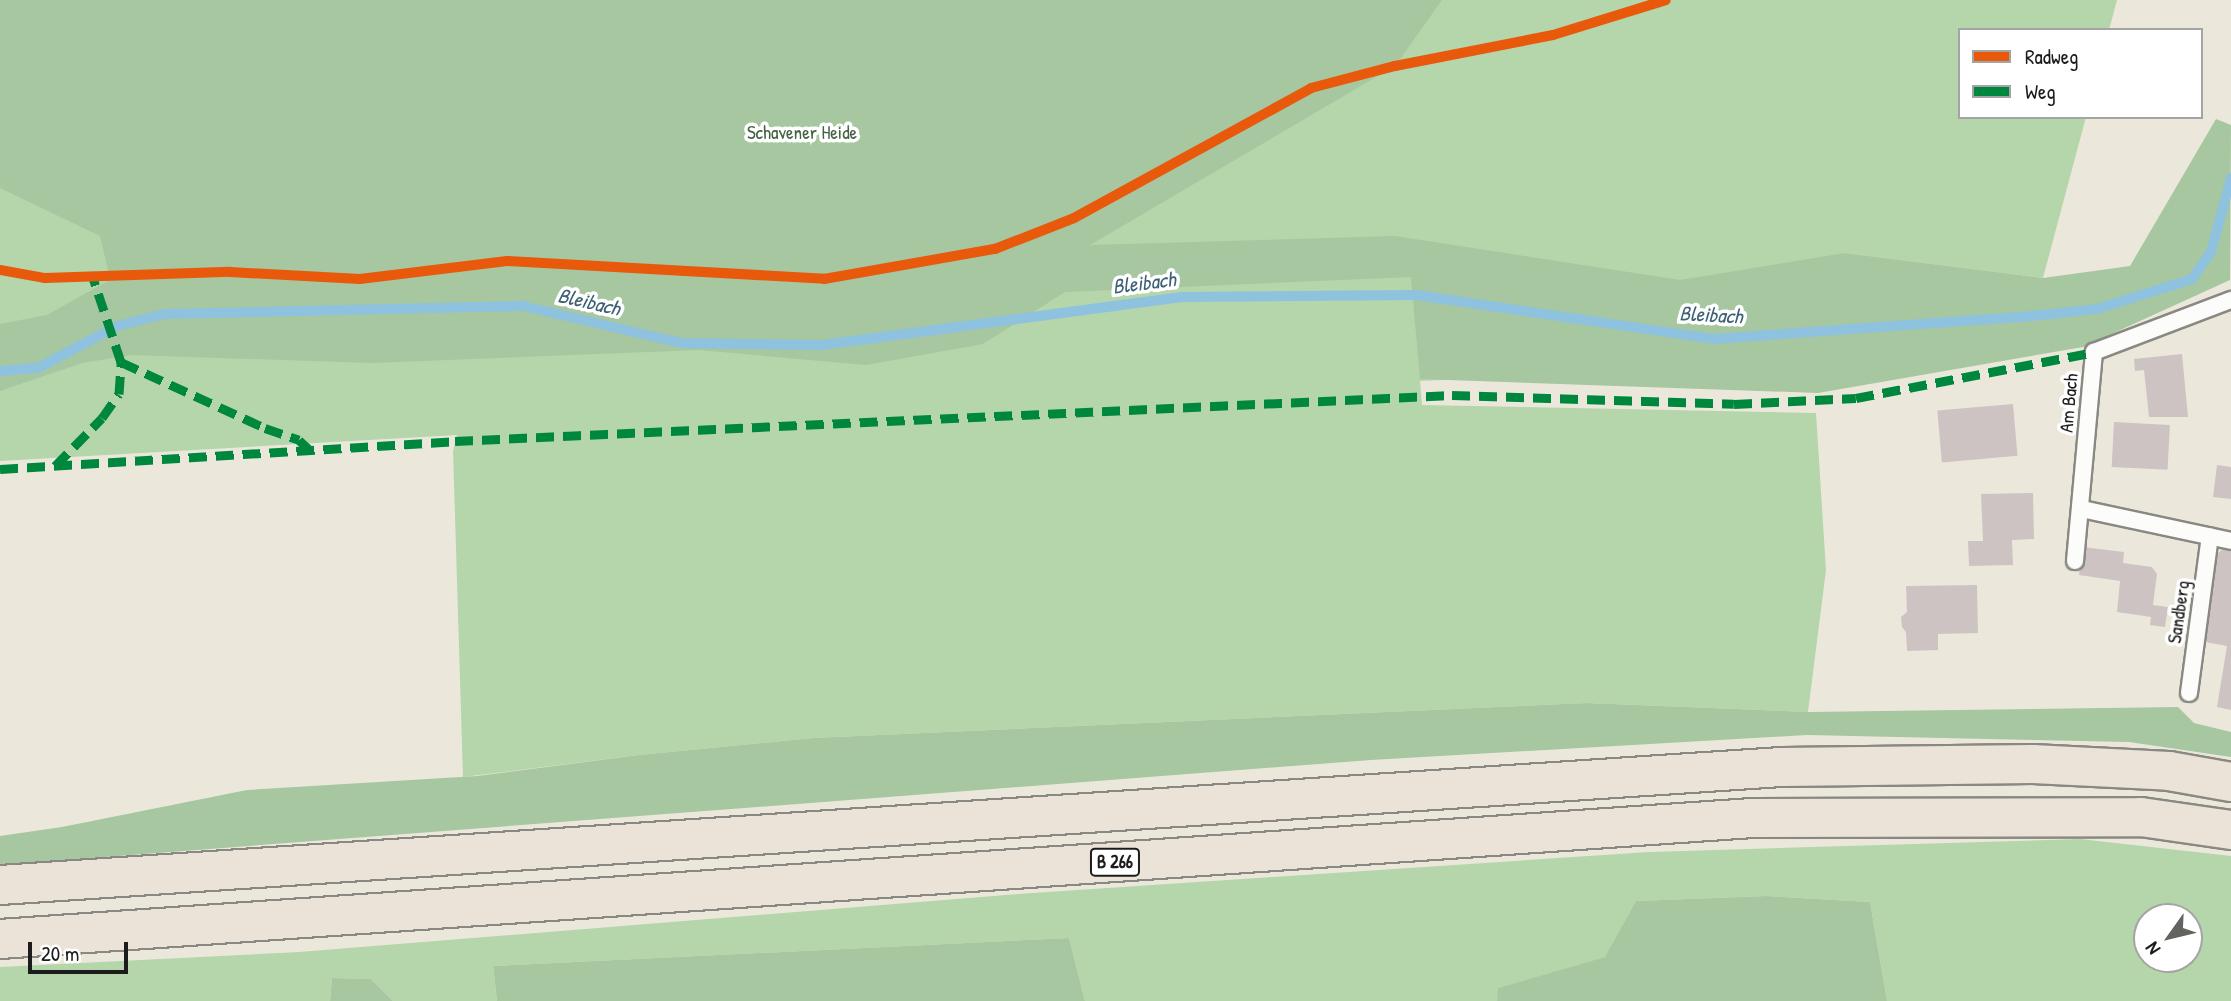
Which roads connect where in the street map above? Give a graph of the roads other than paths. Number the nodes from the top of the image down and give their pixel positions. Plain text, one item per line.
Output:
1 (2231, 300) edge
2 (2082, 509) junction
3 (2210, 536) junction
4 (2231, 541) edge
5 (2075, 561) dead end
6 (2189, 693) dead end
7 (2231, 782) edge
8 (2231, 830) edge
9 (0, 885) edge
10 (0, 939) edge

1 - 2 lane, Am Bach
2 - 3 lane
2 - 5 lane, Am Bach
3 - 4 lane
3 - 6 lane, Sandberg
7 - 9 main road
8 - 10 main road, B 266

